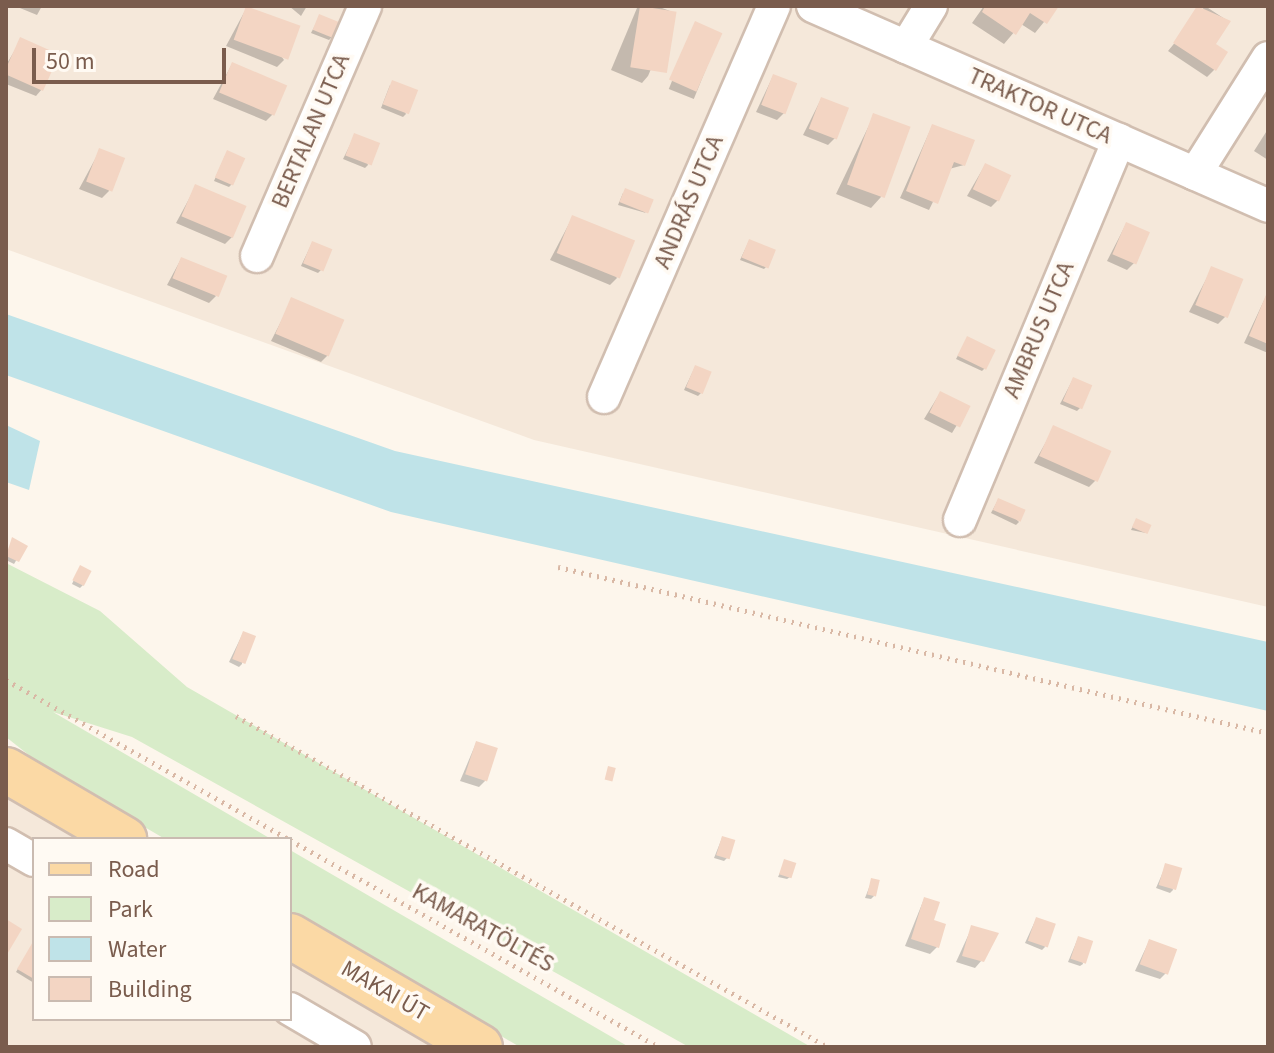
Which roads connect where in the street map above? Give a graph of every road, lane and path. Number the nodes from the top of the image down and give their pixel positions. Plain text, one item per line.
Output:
1 (365, 6) edge
2 (774, 6) edge
3 (813, 6) edge
4 (931, 6) edge
5 (906, 47) junction
6 (1268, 58) edge
7 (1119, 140) junction
8 (1195, 174) junction
9 (1268, 206) edge
10 (257, 256) dead end
11 (604, 397) dead end
12 (960, 520) dead end
13 (558, 567) dead end
14 (6, 680) edge
15 (236, 716) dead end
16 (1268, 733) edge
17 (6, 770) edge
18 (121, 837) edge
19 (284, 837) edge
20 (292, 842) edge
21 (6, 844) edge
22 (32, 859) edge
23 (292, 937) edge
24 (292, 1010) edge
25 (355, 1047) edge
26 (480, 1047) edge
27 (659, 1047) edge
28 (828, 1047) edge

1 - 10 street, BERTALAN UTCA
2 - 11 street, ANDRÁS UTCA
3 - 5 street, TRAKTOR UTCA
4 - 5 street
5 - 7 street, TRAKTOR UTCA
6 - 8 street
7 - 8 street, TRAKTOR UTCA
7 - 12 street, AMBRUS UTCA
8 - 9 street, TRAKTOR UTCA
13 - 16 path
14 - 19 path, KAMARATÖLTÉS
15 - 28 path
17 - 18 main road
20 - 27 path, KAMARATÖLTÉS
21 - 22 street
23 - 26 main road, MAKAI ÚT
24 - 25 street

